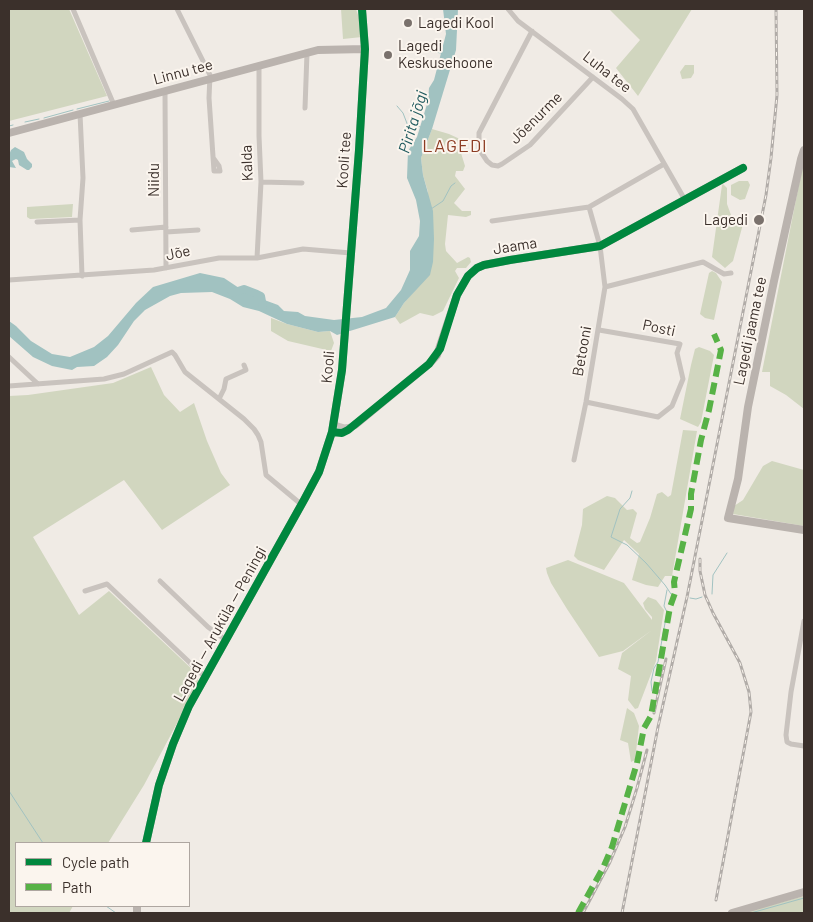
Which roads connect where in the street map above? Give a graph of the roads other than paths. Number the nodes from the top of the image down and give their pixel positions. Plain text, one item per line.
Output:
1 (74, 9) edge
2 (178, 9) edge
3 (362, 9) edge
4 (508, 9) edge
5 (532, 31) junction
6 (365, 49) junction
7 (307, 53) junction
8 (259, 66) junction
9 (593, 77) junction
10 (211, 79) junction
11 (165, 92) junction
12 (114, 104) junction
13 (305, 108) dead end
14 (80, 114) junction
15 (9, 133) edge
16 (804, 150) edge
17 (214, 159) dead end
18 (664, 164) junction
19 (742, 168) dead end
20 (261, 182) junction
21 (302, 183) dead end
22 (685, 200) junction
23 (589, 207) junction
24 (80, 220) junction
25 (492, 221) dead end
26 (37, 222) dead end
27 (132, 230) dead end
28 (166, 230) junction
29 (198, 230) dead end
30 (600, 246) junction
31 (351, 253) junction
32 (257, 258) junction
33 (166, 268) junction
34 (730, 273) dead end
35 (82, 276) junction
36 (9, 280) edge
37 (605, 287) junction
38 (346, 313) joint
39 (599, 330) junction
40 (9, 357) edge
41 (244, 365) dead end
42 (38, 384) junction
43 (9, 386) edge
44 (218, 399) junction
45 (586, 402) junction
46 (355, 425) joint
47 (333, 428) junction
48 (574, 460) dead end
49 (302, 505) junction
50 (804, 530) edge
51 (160, 581) dead end
52 (85, 591) dead end
53 (804, 620) edge
54 (226, 640) junction
55 (205, 677) junction
56 (804, 746) edge
57 (146, 842) edge
58 (804, 892) edge
59 (732, 913) edge

1 - 12 street
2 - 10 street
3 - 6 street, Kooli tee
4 - 5 street, Luha tee
5 - 9 street, Luha tee
5 - 9 street, Jõenurme
6 - 7 street, Linnu tee
6 - 31 street, Kooli tee
7 - 8 street, Linnu tee
7 - 13 street
8 - 10 street, Linnu tee
8 - 20 street, Kalda
9 - 18 street, Luha tee
10 - 11 street, Linnu tee
10 - 17 street
11 - 12 street, Linnu tee
11 - 28 street, Niidu
12 - 14 street, Linnu tee
14 - 15 street, Linnu tee
14 - 24 street
16 - 50 street, Lagedi jaama tee
18 - 22 street, Luha tee
18 - 23 street
19 - 22 street, Jaama
20 - 21 street
20 - 32 street, Kalda
22 - 30 street, Jaama
23 - 25 street
23 - 30 street, Betooni
24 - 26 street
24 - 35 street
27 - 28 street
28 - 29 street
28 - 33 street, Niidu
30 - 37 street, Betooni
30 - 46 street, Jaama
31 - 32 street, Jõe
31 - 38 street, Kooli tee
32 - 33 street, Jõe
33 - 35 street, Jõe
34 - 37 street
35 - 36 street, Jõe
37 - 39 street, Betooni
38 - 47 street, Kooli
39 - 45 street, Betooni
39 - 45 street, Posti
40 - 42 street
41 - 44 street
42 - 43 street
42 - 44 street
44 - 49 street
45 - 48 street, Betooni
46 - 47 street, Jaama
47 - 49 street, Lagedi — Aruküla — Peningi
49 - 54 street, Lagedi — Aruküla — Peningi
51 - 54 street
52 - 55 street
53 - 56 street
54 - 55 street, Lagedi — Aruküla — Peningi
55 - 57 street, Lagedi — Aruküla — Peningi
58 - 59 street

